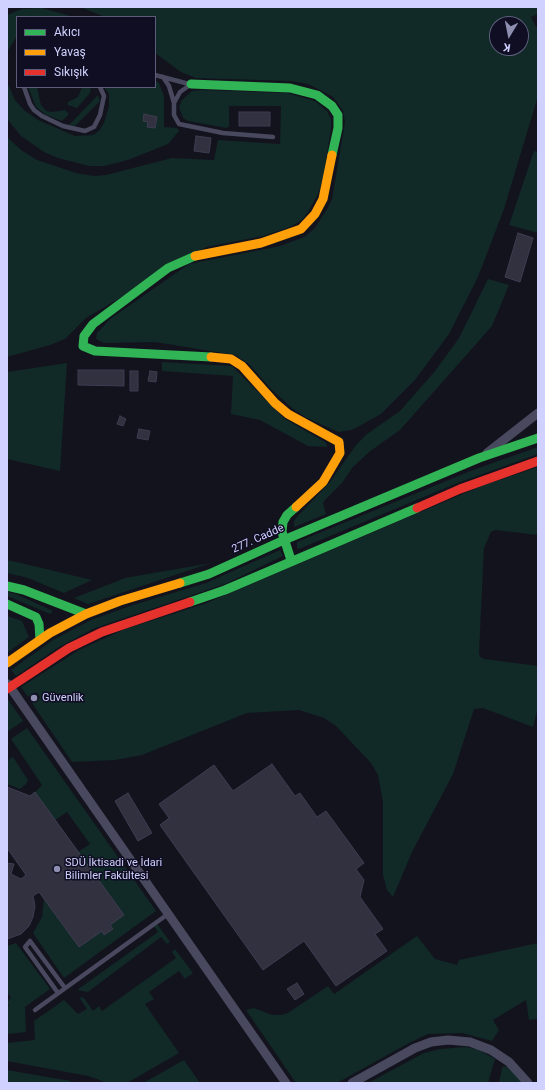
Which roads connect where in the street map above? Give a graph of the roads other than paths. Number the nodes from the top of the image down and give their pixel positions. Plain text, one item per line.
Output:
1 (156, 75) edge
2 (163, 77) junction
3 (191, 84) junction
4 (24, 88) edge
5 (100, 88) edge
6 (174, 103) junction
7 (273, 136) dead end
8 (538, 413) edge
9 (538, 438) edge
10 (479, 458) junction
11 (538, 461) edge
12 (284, 540) junction
13 (291, 560) junction
14 (7, 586) edge
15 (7, 604) edge
16 (86, 614) junction
17 (40, 640) junction
18 (7, 663) edge
19 (8, 686) edge
20 (168, 914) junction
21 (65, 988) junction
22 (58, 993) junction
23 (35, 1010) dead end
24 (286, 1083) edge
25 (352, 1083) edge
26 (528, 1083) edge

1 - 2 lane
2 - 3 lane
2 - 6 lane
3 - 6 lane
3 - 12 street
4 - 5 lane
6 - 7 lane
8 - 10 street
9 - 10 street, 277. Cadde
10 - 12 street, 277. Cadde
11 - 13 street
12 - 13 street
12 - 16 street, 277. Cadde
13 - 19 street
14 - 16 street
15 - 17 street
16 - 17 street, 277. Cadde
17 - 18 street, 277. Cadde
19 - 20 street
20 - 21 lane
20 - 24 street
21 - 22 lane
21 - 22 lane
22 - 23 lane
25 - 26 street

